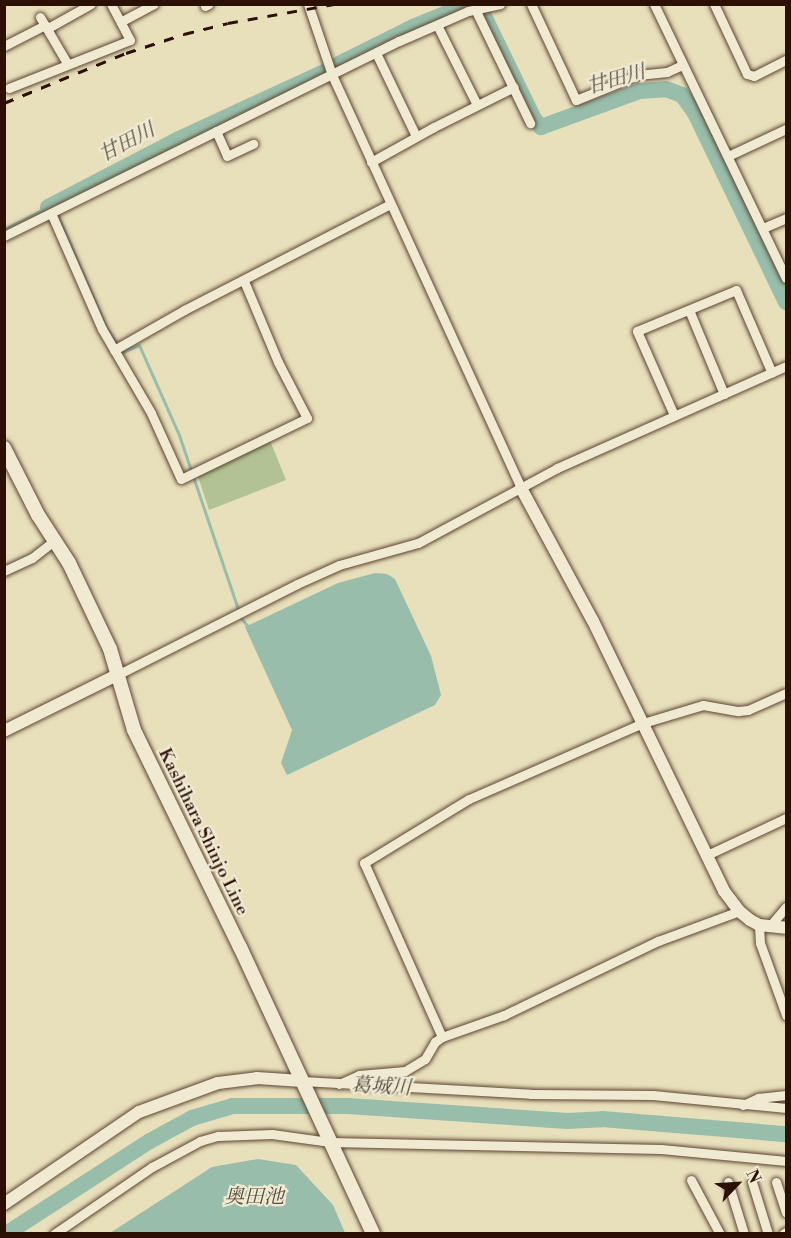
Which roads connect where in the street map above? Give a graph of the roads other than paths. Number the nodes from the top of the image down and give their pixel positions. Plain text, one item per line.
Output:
1 (91, 4) edge
2 (111, 4) edge
3 (154, 4) edge
4 (309, 4) edge
5 (500, 4) edge
6 (531, 4) edge
7 (654, 4) edge
8 (714, 4) edge
9 (480, 8) junction
10 (122, 21) junction
11 (44, 23) junction
12 (437, 24) junction
13 (4, 46) edge
14 (376, 53) junction
15 (786, 60) edge
16 (67, 63) junction
17 (682, 65) junction
18 (332, 75) junction
19 (514, 87) junction
20 (9, 88) dead end
21 (477, 105) junction
22 (530, 123) dead end
23 (786, 129) edge
24 (216, 131) junction
25 (416, 136) junction
26 (253, 144) dead end
27 (728, 156) junction
28 (371, 162) junction
29 (390, 204) junction
30 (51, 213) junction
31 (786, 218) edge
32 (763, 228) junction
33 (4, 236) edge
34 (786, 278) edge
35 (244, 281) junction
36 (688, 310) junction
37 (114, 350) junction
38 (786, 366) edge
39 (772, 373) junction
40 (724, 394) junction
41 (674, 416) junction
42 (4, 448) edge
43 (521, 488) junction
44 (54, 541) junction
45 (4, 571) edge
46 (119, 674) junction
47 (786, 693) edge
48 (643, 723) junction
49 (4, 731) edge
50 (786, 818) edge
51 (706, 855) junction
52 (786, 907) edge
53 (739, 911) junction
54 (764, 926) junction
55 (786, 928) edge
56 (786, 1015) edge
57 (442, 1037) junction
58 (304, 1084) junction
59 (339, 1084) junction
60 (786, 1095) edge
61 (743, 1105) junction
62 (786, 1108) edge
63 (328, 1136) junction
64 (786, 1161) edge
65 (691, 1180) dead end
66 (728, 1182) dead end
67 (752, 1182) dead end
68 (776, 1182) dead end
69 (4, 1204) edge
70 (786, 1212) edge
71 (54, 1233) edge
72 (373, 1233) edge
73 (720, 1233) edge
74 (744, 1233) edge
75 (768, 1233) edge

1 - 11 street
2 - 10 street
3 - 10 street
4 - 18 street
5 - 9 street
6 - 17 street
7 - 17 street
8 - 15 street
9 - 12 street
9 - 19 street
10 - 16 street
11 - 13 street
11 - 16 street
12 - 14 street
12 - 21 street
14 - 18 street
14 - 25 street
16 - 20 street
17 - 27 street
18 - 24 street
18 - 28 street
19 - 21 street
19 - 22 street
21 - 25 street
23 - 27 street
24 - 26 street
24 - 30 street
25 - 28 street
27 - 32 street
28 - 29 street
29 - 35 street
29 - 43 street
30 - 33 street
30 - 37 street
31 - 32 street
32 - 34 street
35 - 37 street
35 - 37 street
36 - 39 street
36 - 40 street
36 - 41 street
38 - 39 street
39 - 40 street
40 - 41 street
41 - 43 street
42 - 44 main road, Kashihara Shinjo Line
43 - 46 street
43 - 48 street
44 - 45 street
44 - 46 main road, Kashihara Shinjo Line
46 - 49 street
46 - 58 main road, Kashihara Shinjo Line
47 - 48 street
48 - 51 street
48 - 57 street
50 - 51 street
51 - 53 street
52 - 54 street
53 - 54 street
53 - 57 street
54 - 55 street
54 - 56 street
57 - 59 street
58 - 59 street
58 - 63 main road, Kashihara Shinjo Line
58 - 69 street
59 - 61 street
60 - 61 street
61 - 62 street
63 - 64 street
63 - 71 street
63 - 72 main road, Kashihara Shinjo Line
65 - 73 street
66 - 74 street
67 - 75 street
68 - 70 street

